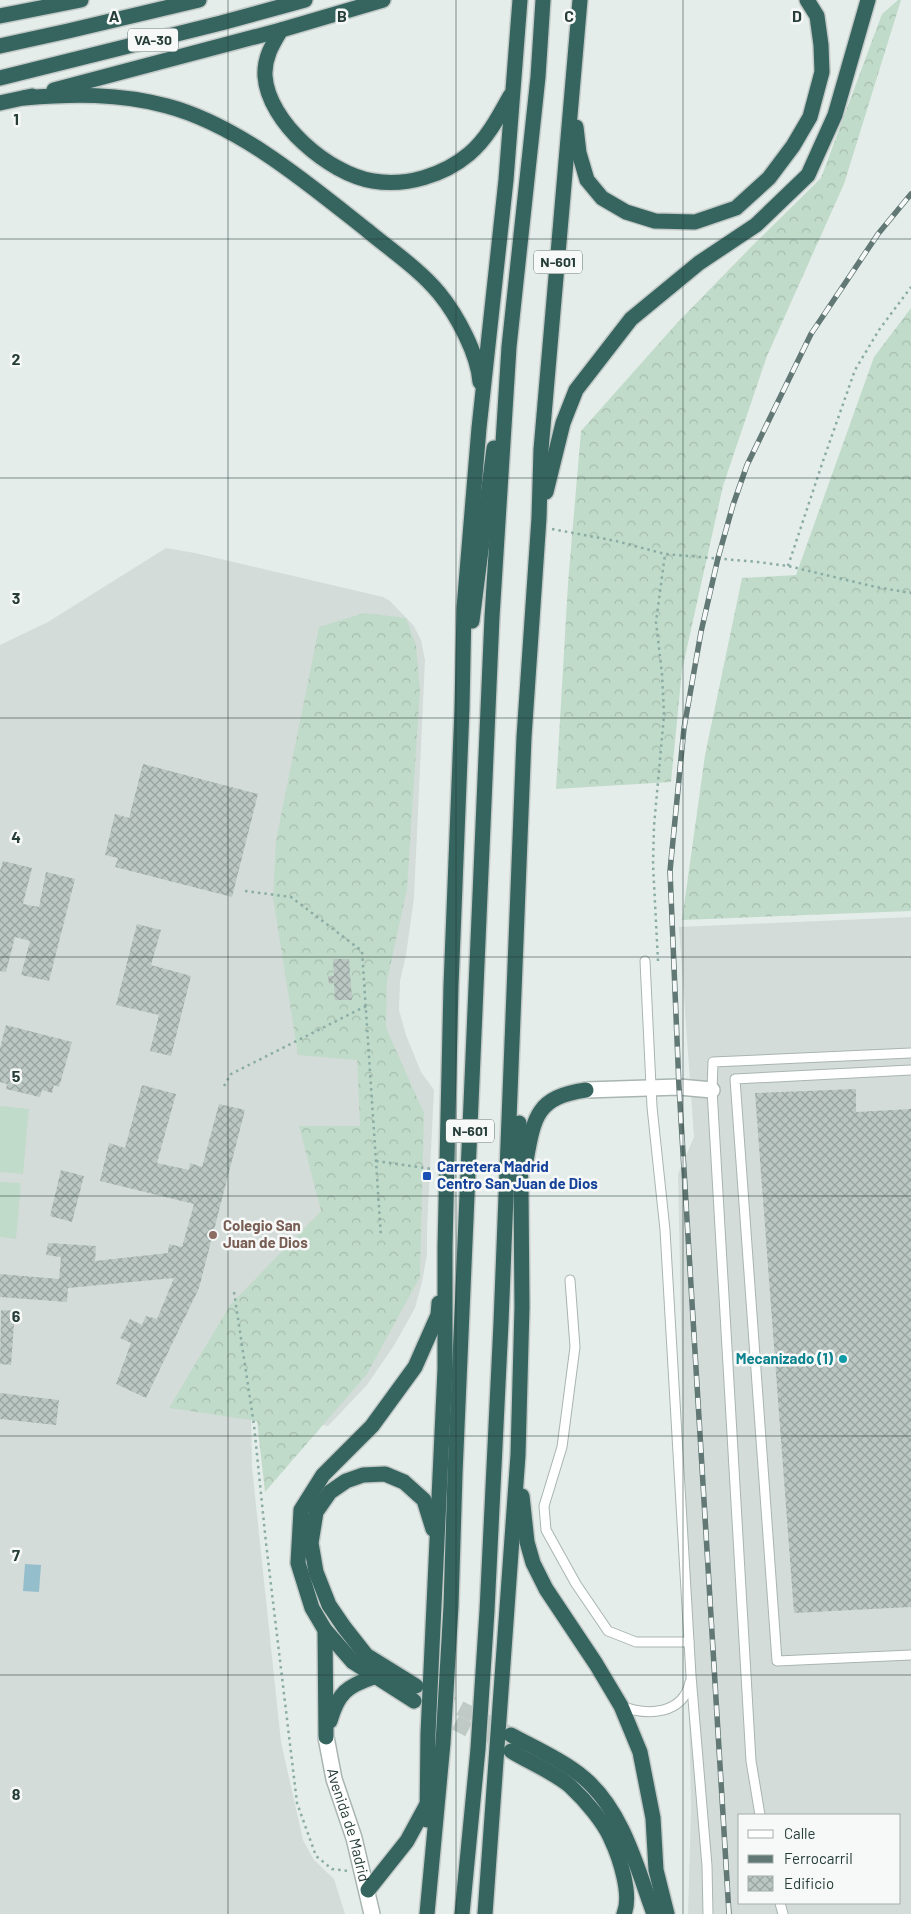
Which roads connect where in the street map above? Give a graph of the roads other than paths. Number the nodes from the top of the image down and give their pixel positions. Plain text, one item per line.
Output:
1 (51, 0) edge
2 (81, 0) edge
3 (199, 0) edge
4 (305, 0) edge
5 (383, 0) edge
6 (807, 0) edge
7 (868, 0) edge
8 (580, 3) edge
9 (520, 4) edge
10 (542, 4) edge
11 (38, 9) junction
12 (0, 16) edge
13 (280, 30) junction
14 (0, 46) edge
15 (0, 78) edge
16 (513, 89) junction
17 (572, 94) junction
18 (24, 98) junction
19 (0, 103) edge
20 (509, 348) junction
21 (479, 428) junction
22 (539, 522) junction
23 (462, 708) junction
24 (645, 961) dead end
25 (911, 1053) edge
26 (911, 1070) edge
27 (512, 1072) junction
28 (651, 1089) junction
29 (586, 1090) joint
30 (712, 1090) junction
31 (521, 1189) junction
32 (445, 1247) junction
33 (570, 1280) dead end
34 (518, 1455) junction
35 (436, 1541) junction
36 (325, 1630) junction
37 (689, 1642) junction
38 (911, 1655) edge
39 (691, 1676) junction
40 (374, 1677) junction
41 (621, 1706) junction
42 (511, 1735) tunnel mouth
43 (326, 1737) junction
44 (511, 1752) tunnel mouth
45 (427, 1805) junction
46 (760, 1814) edge
47 (625, 1882) junction
48 (642, 1882) junction
49 (368, 1890) junction
50 (372, 1914) edge
51 (426, 1914) edge
52 (462, 1914) edge
53 (486, 1914) edge
54 (624, 1914) edge
55 (640, 1914) edge
56 (654, 1914) edge
57 (667, 1914) edge
58 (708, 1914) edge

1 - 11 highway
2 - 11 highway
3 - 14 highway, VA-30
4 - 15 highway, VA-30
5 - 13 highway
6 - 17 highway
7 - 22 highway
8 - 17 highway, N-601
9 - 16 highway
10 - 20 highway, N-601
11 - 12 highway
13 - 16 highway
13 - 18 highway
16 - 21 highway
17 - 22 highway, N-601
18 - 19 highway
18 - 21 highway
20 - 23 highway
20 - 51 highway, N-601
21 - 23 highway
22 - 27 highway, N-601
23 - 32 highway
24 - 28 lane
25 - 30 lane
26 - 38 lane
27 - 31 highway
27 - 52 highway, N-601
28 - 29 street
28 - 30 street
28 - 37 lane
29 - 31 highway
30 - 46 lane
31 - 34 highway
32 - 35 highway
32 - 36 highway
33 - 37 lane
34 - 41 highway
34 - 53 highway
35 - 40 highway
35 - 45 highway
36 - 40 highway
36 - 43 highway
37 - 39 lane
39 - 41 lane
39 - 58 lane
40 - 43 highway
41 - 57 highway
42 - 48 highway
43 - 49 street, Avenida de Madrid
44 - 47 highway
45 - 49 highway
45 - 51 highway
47 - 54 highway
47 - 55 highway
48 - 55 highway
48 - 56 highway
49 - 50 street, Avenida de Madrid

